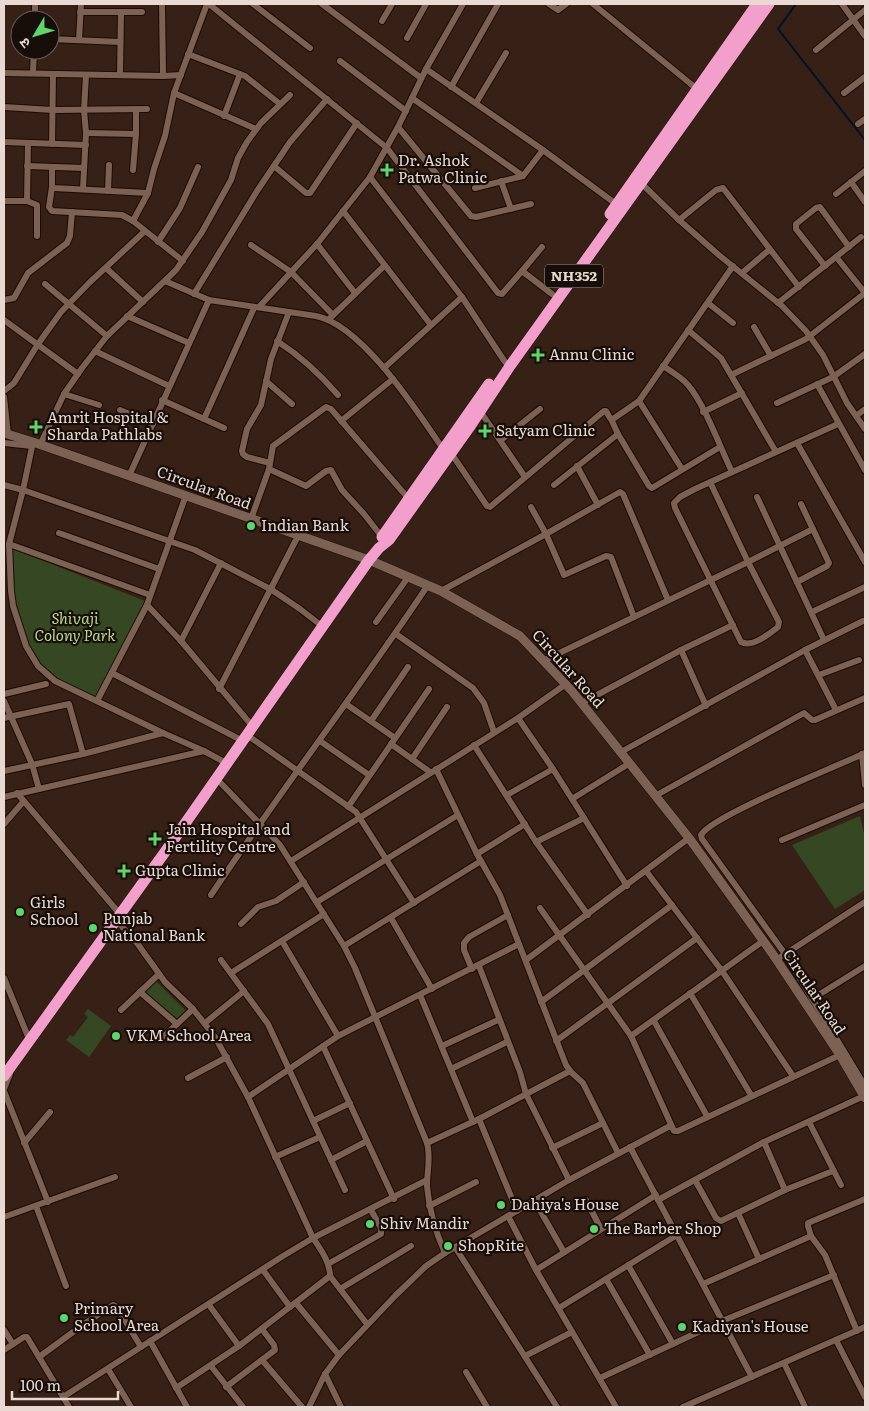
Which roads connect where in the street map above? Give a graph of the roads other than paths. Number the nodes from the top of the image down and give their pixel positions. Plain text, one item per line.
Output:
1 (81, 4) edge
2 (162, 4) edge
3 (208, 4) edge
4 (253, 4) edge
5 (324, 4) edge
6 (392, 4) edge
7 (426, 4) edge
8 (498, 4) edge
9 (548, 4) edge
10 (566, 4) edge
11 (593, 4) edge
12 (757, 4) edge
13 (768, 4) edge
14 (842, 4) edge
15 (460, 5) edge
16 (865, 10) edge
17 (80, 12) junction
18 (121, 12) junction
19 (142, 12) dead end
20 (853, 19) junction
21 (382, 21) dead end
22 (865, 36) edge
23 (407, 38) dead end
24 (60, 39) edge
25 (79, 40) junction
26 (120, 42) junction
27 (310, 48) dead end
28 (816, 50) dead end
29 (506, 53) dead end
30 (188, 54) junction
31 (33, 60) edge
32 (340, 61) dead end
33 (426, 69) junction
34 (32, 72) junction
35 (4, 73) edge
36 (53, 74) junction
37 (240, 74) junction
38 (86, 75) junction
39 (180, 75) junction
40 (120, 76) junction
41 (163, 76) junction
42 (865, 77) edge
43 (421, 78) junction
44 (451, 87) junction
45 (174, 93) junction
46 (844, 93) dead end
47 (697, 94) junction
48 (290, 95) dead end
49 (412, 98) junction
50 (326, 100) junction
51 (476, 103) junction
52 (280, 104) junction
53 (4, 108) edge
54 (136, 109) junction
55 (147, 109) dead end
56 (53, 110) junction
57 (84, 110) junction
58 (406, 111) junction
59 (224, 116) junction
60 (865, 119) edge
61 (357, 124) junction
62 (858, 124) dead end
63 (398, 127) junction
64 (256, 130) junction
65 (86, 133) junction
66 (136, 134) junction
67 (4, 142) edge
68 (28, 143) junction
69 (52, 144) junction
70 (86, 145) junction
71 (387, 148) junction
72 (543, 150) junction
73 (28, 166) junction
74 (109, 166) dead end
75 (274, 166) junction
76 (52, 167) junction
77 (198, 167) dead end
78 (84, 168) junction
79 (133, 170) dead end
80 (865, 172) edge
81 (523, 176) junction
82 (370, 177) junction
83 (501, 181) junction
84 (851, 182) junction
85 (641, 183) junction
86 (52, 187) junction
87 (475, 188) dead end
88 (83, 189) junction
89 (108, 191) junction
90 (148, 193) junction
91 (836, 194) dead end
92 (4, 201) edge
93 (26, 201) junction
94 (865, 202) edge
95 (531, 204) dead end
96 (616, 204) junction
97 (511, 209) junction
98 (343, 211) junction
99 (72, 212) junction
100 (679, 220) junction
101 (133, 221) junction
102 (145, 231) junction
103 (38, 236) dead end
104 (861, 238) dead end
105 (158, 242) junction
106 (317, 244) junction
107 (251, 245) dead end
108 (542, 247) dead end
109 (849, 247) junction
110 (770, 250) junction
111 (837, 258) junction
112 (183, 261) junction
113 (384, 266) junction
114 (734, 266) junction
115 (825, 266) junction
116 (106, 268) junction
117 (522, 271) junction
118 (291, 272) junction
119 (742, 273) junction
120 (165, 281) junction
121 (45, 284) dead end
122 (799, 287) junction
123 (355, 293) junction
124 (865, 293) edge
125 (194, 294) junction
126 (552, 294) junction
127 (462, 297) junction
128 (4, 300) edge
129 (209, 300) junction
130 (143, 302) junction
131 (708, 303) junction
132 (778, 303) junction
133 (68, 304) junction
134 (257, 308) junction
135 (289, 312) junction
136 (127, 316) junction
137 (331, 317) junction
138 (4, 320) edge
139 (733, 322) dead end
140 (431, 325) junction
141 (754, 327) dead end
142 (688, 330) junction
143 (107, 336) junction
144 (811, 336) junction
145 (277, 341) junction
146 (38, 344) junction
147 (189, 344) junction
148 (95, 351) junction
149 (865, 354) edge
150 (771, 356) junction
151 (507, 364) junction
152 (663, 366) junction
153 (384, 368) junction
154 (78, 374) junction
155 (731, 375) junction
156 (833, 377) junction
157 (393, 379) junction
158 (266, 381) junction
159 (817, 384) junction
160 (169, 386) junction
161 (4, 391) edge
162 (742, 393) junction
163 (64, 394) junction
164 (338, 395) dead end
165 (4, 396) edge
166 (162, 400) junction
167 (639, 400) junction
168 (777, 403) dead end
169 (292, 404) dead end
170 (99, 405) dead end
171 (540, 409) dead end
172 (865, 409) edge
173 (120, 410) dead end
174 (480, 411) junction
175 (704, 412) junction
176 (856, 416) junction
177 (204, 419) junction
178 (611, 419) junction
179 (341, 421) junction
180 (153, 424) junction
181 (838, 424) junction
182 (224, 428) dead end
183 (865, 429) edge
184 (618, 434) junction
185 (5, 437) edge
186 (501, 440) junction
187 (797, 443) junction
188 (35, 444) junction
189 (720, 447) junction
190 (447, 451) junction
191 (776, 452) junction
192 (269, 466) junction
193 (577, 466) junction
194 (682, 469) junction
195 (865, 470) edge
196 (732, 472) junction
197 (129, 476) junction
198 (525, 477) junction
199 (710, 482) junction
200 (4, 485) edge
201 (554, 485) dead end
202 (23, 490) junction
203 (186, 495) junction
204 (757, 497) dead end
205 (408, 498) junction
206 (801, 504) dead end
207 (598, 505) junction
208 (531, 507) dead end
209 (251, 519) junction
210 (813, 529) junction
211 (59, 533) dead end
212 (546, 534) junction
213 (298, 536) junction
214 (169, 542) junction
215 (380, 542) junction
216 (9, 544) junction
217 (780, 546) junction
218 (369, 560) junction
219 (748, 562) junction
220 (865, 562) edge
221 (221, 563) junction
222 (159, 569) junction
223 (410, 576) junction
224 (710, 580) junction
225 (797, 582) junction
226 (428, 585) junction
227 (865, 587) edge
228 (272, 590) junction
229 (7, 591) edge
230 (441, 591) junction
231 (150, 595) junction
232 (668, 600) junction
233 (147, 605) junction
234 (812, 612) junction
235 (634, 617) junction
236 (863, 621) dead end
237 (376, 622) dead end
238 (322, 626) junction
239 (733, 626) junction
240 (396, 634) junction
241 (824, 640) junction
242 (181, 641) junction
243 (681, 650) junction
244 (805, 650) junction
245 (545, 660) junction
246 (859, 660) dead end
247 (408, 667) dead end
248 (112, 673) junction
249 (818, 675) junction
250 (46, 684) dead end
251 (566, 684) junction
252 (220, 689) junction
253 (428, 689) dead end
254 (4, 694) edge
255 (865, 698) edge
256 (4, 701) edge
257 (97, 701) junction
258 (582, 703) junction
259 (346, 704) junction
260 (706, 706) junction
261 (447, 707) dead end
262 (836, 710) junction
263 (11, 716) junction
264 (4, 718) edge
265 (518, 718) junction
266 (372, 721) junction
267 (494, 732) junction
268 (163, 733) junction
269 (247, 734) junction
270 (395, 738) junction
271 (320, 741) junction
272 (391, 744) junction
273 (474, 745) junction
274 (204, 751) junction
275 (621, 752) junction
276 (84, 754) junction
277 (864, 754) edge
278 (412, 759) junction
279 (226, 763) junction
280 (630, 763) junction
281 (32, 764) junction
282 (553, 769) junction
283 (4, 771) edge
284 (433, 771) junction
285 (298, 772) junction
286 (369, 775) junction
287 (216, 778) junction
288 (865, 785) edge
289 (39, 789) junction
290 (17, 794) junction
291 (506, 795) junction
292 (655, 796) junction
293 (4, 797) edge
294 (572, 799) junction
295 (22, 802) junction
296 (865, 805) edge
297 (348, 806) junction
298 (458, 815) junction
299 (360, 817) junction
300 (584, 818) junction
301 (260, 823) junction
302 (4, 824) edge
303 (525, 824) junction
304 (689, 838) junction
305 (782, 840) dead end
306 (536, 842) junction
307 (478, 854) junction
308 (291, 860) junction
309 (386, 860) junction
310 (481, 861) junction
311 (646, 871) junction
312 (304, 882) junction
313 (627, 886) junction
314 (211, 895) dead end
315 (317, 902) junction
316 (865, 902) edge
317 (414, 903) junction
318 (672, 905) junction
319 (540, 908) dead end
320 (324, 914) junction
321 (508, 915) junction
322 (588, 915) junction
323 (117, 916) junction
324 (391, 918) junction
325 (241, 924) dead end
326 (560, 936) junction
327 (697, 938) junction
328 (282, 941) junction
329 (763, 941) junction
330 (519, 944) junction
331 (344, 946) junction
332 (785, 954) junction
333 (221, 960) dead end
334 (526, 960) junction
335 (776, 960) junction
336 (479, 966) junction
337 (865, 967) edge
338 (472, 969) junction
339 (584, 970) junction
340 (722, 971) junction
341 (231, 973) junction
342 (159, 974) junction
343 (4, 978) edge
344 (432, 990) junction
345 (244, 991) junction
346 (140, 992) junction
347 (690, 993) junction
348 (420, 995) junction
349 (812, 999) junction
350 (541, 1002) junction
351 (608, 1002) junction
352 (193, 1009) junction
353 (121, 1010) dead end
354 (376, 1017) junction
355 (498, 1020) junction
356 (654, 1021) junction
357 (205, 1023) junction
358 (177, 1024) junction
359 (338, 1036) junction
360 (632, 1036) junction
361 (29, 1039) junction
362 (161, 1039) dead end
363 (556, 1041) junction
364 (508, 1042) junction
365 (322, 1046) junction
366 (442, 1046) junction
367 (840, 1055) junction
368 (227, 1057) junction
369 (16, 1058) junction
370 (289, 1068) junction
371 (451, 1069) junction
372 (4, 1070) edge
373 (570, 1071) junction
374 (4, 1076) edge
375 (793, 1076) junction
376 (188, 1078) dead end
377 (865, 1086) edge
378 (4, 1090) edge
379 (526, 1094) junction
380 (751, 1096) junction
381 (248, 1097) junction
382 (865, 1097) edge
383 (350, 1103) junction
384 (50, 1112) dead end
385 (707, 1116) junction
386 (476, 1120) junction
387 (313, 1121) junction
388 (603, 1122) junction
389 (809, 1122) junction
390 (670, 1126) junction
391 (320, 1137) junction
392 (367, 1141) junction
393 (764, 1142) junction
394 (24, 1143) junction
395 (427, 1143) junction
396 (630, 1147) junction
397 (552, 1148) junction
398 (618, 1153) junction
399 (275, 1157) junction
400 (331, 1160) junction
401 (834, 1171) junction
402 (115, 1177) dead end
403 (428, 1180) junction
404 (569, 1180) junction
405 (696, 1180) junction
406 (476, 1182) dead end
407 (840, 1185) dead end
408 (344, 1190) dead end
409 (785, 1190) junction
410 (657, 1197) junction
411 (394, 1199) junction
412 (865, 1199) edge
413 (534, 1200) junction
414 (586, 1200) dead end
415 (48, 1202) junction
416 (36, 1206) junction
417 (429, 1206) junction
418 (371, 1210) junction
419 (517, 1210) junction
420 (738, 1213) junction
421 (508, 1216) junction
422 (4, 1217) edge
423 (601, 1229) junction
424 (677, 1235) junction
425 (811, 1236) junction
426 (313, 1238) junction
427 (411, 1246) dead end
428 (456, 1246) junction
429 (445, 1252) junction
430 (564, 1252) junction
431 (759, 1259) junction
432 (328, 1264) junction
433 (628, 1265) junction
434 (263, 1270) junction
435 (536, 1270) junction
436 (834, 1274) junction
437 (330, 1276) junction
438 (606, 1279) junction
439 (703, 1284) junction
440 (66, 1286) dead end
441 (340, 1289) junction
442 (209, 1305) junction
443 (293, 1305) junction
444 (558, 1308) junction
445 (722, 1321) junction
446 (367, 1324) junction
447 (865, 1327) edge
448 (262, 1329) junction
449 (4, 1330) edge
450 (857, 1330) junction
451 (572, 1332) junction
452 (836, 1340) junction
453 (150, 1341) junction
454 (13, 1344) junction
455 (673, 1344) junction
456 (239, 1346) junction
457 (141, 1347) junction
458 (4, 1350) edge
459 (339, 1355) junction
460 (650, 1355) junction
461 (39, 1356) junction
462 (525, 1356) junction
463 (262, 1360) junction
464 (784, 1363) junction
465 (210, 1366) junction
466 (108, 1369) junction
467 (466, 1372) dead end
468 (325, 1374) junction
469 (752, 1376) junction
470 (600, 1378) junction
471 (863, 1386) edge
472 (226, 1387) junction
473 (176, 1388) junction
474 (63, 1397) junction
475 (865, 1397) edge
476 (555, 1406) edge
477 (68, 1407) edge
478 (131, 1407) edge
479 (187, 1407) edge
480 (243, 1407) edge
481 (302, 1407) edge
482 (309, 1407) edge
483 (341, 1407) edge
484 (487, 1407) edge
485 (616, 1407) edge
486 (683, 1407) edge
487 (805, 1407) edge

1 - 17 street
2 - 41 street
3 - 30 street
3 - 50 street
4 - 27 street
5 - 43 street
6 - 21 street
7 - 23 street
8 - 44 street
9 - 10 street
11 - 47 street
12 - 47 highway, NH352
13 - 47 highway, NH352
14 - 20 street
15 - 33 street
16 - 20 street
17 - 18 street
17 - 25 street
18 - 19 street
18 - 26 street
20 - 22 street
20 - 28 street
24 - 25 street
25 - 26 street
26 - 40 street
29 - 51 street
30 - 37 street
30 - 39 street
31 - 34 street
32 - 58 street
33 - 43 street
33 - 44 street
34 - 35 street
34 - 36 street
36 - 38 street
36 - 56 street
37 - 52 street
37 - 59 street
38 - 40 street
38 - 57 street
39 - 41 street
39 - 45 street
40 - 41 street
42 - 46 street
43 - 49 street
44 - 51 street
45 - 59 street
45 - 90 street
47 - 85 highway, NH352
47 - 96 highway, NH352
48 - 52 street
49 - 58 street
49 - 81 street
50 - 61 street
50 - 75 street
51 - 72 street
52 - 64 street
53 - 56 street
54 - 55 street
54 - 57 street
54 - 66 street
56 - 57 street
56 - 69 street
57 - 65 street
58 - 63 street
59 - 64 street
60 - 62 street
61 - 71 street
61 - 75 street
63 - 71 street
63 - 97 street
64 - 112 street
65 - 66 street
65 - 70 street
66 - 79 street
67 - 68 street
68 - 69 street
68 - 73 street
69 - 70 street
70 - 78 street
71 - 82 street
71 - 117 street
72 - 81 street
72 - 96 street
73 - 76 street
73 - 93 street
74 - 89 street
75 - 125 street
76 - 78 street
76 - 86 street
77 - 105 street
78 - 88 street
80 - 84 street
81 - 83 street
82 - 98 street
82 - 127 street
83 - 87 street
83 - 97 street
84 - 91 street
84 - 94 street
85 - 100 street
85 - 151 highway, NH352
86 - 88 street
86 - 99 street
88 - 89 street
89 - 90 street
90 - 101 street
92 - 93 street
93 - 103 street
95 - 97 street
96 - 126 highway, NH352
98 - 106 street
98 - 113 street
99 - 101 street
99 - 128 street
100 - 110 street
100 - 114 street
101 - 102 street
102 - 105 street
102 - 116 street
104 - 109 street
105 - 112 street
106 - 118 street
106 - 123 street
107 - 118 street
108 - 117 street
109 - 111 street
109 - 115 street
110 - 119 street
110 - 122 street
111 - 115 street
111 - 124 street
112 - 120 street
113 - 123 street
113 - 140 street
114 - 119 street
114 - 131 street
115 - 122 street
116 - 130 street
116 - 133 street
117 - 126 street
118 - 134 street
118 - 137 street
119 - 132 street
120 - 125 street
120 - 130 street
121 - 133 street
122 - 132 street
123 - 137 street
124 - 144 street
125 - 129 street
126 - 151 highway, NH352
127 - 140 street
127 - 151 street
129 - 134 street
129 - 147 street
130 - 136 street
131 - 139 street
131 - 142 street
132 - 144 street
133 - 143 street
133 - 146 street
134 - 135 street
134 - 177 street
135 - 137 street
135 - 145 street
136 - 143 street
136 - 147 street
137 - 153 street
138 - 146 street
140 - 153 street
141 - 150 street
142 - 152 street
142 - 155 street
143 - 148 street
144 - 150 street
144 - 156 street
145 - 158 street
145 - 164 street
146 - 154 street
146 - 161 street
147 - 160 street
148 - 154 street
148 - 160 street
149 - 156 street
150 - 155 street
151 - 174 highway, NH352
151 - 190 highway, NH352
152 - 167 street
152 - 175 street
153 - 157 street
154 - 163 street
155 - 162 street
156 - 159 street
156 - 176 street
157 - 179 street
157 - 190 street
158 - 169 street
158 - 192 street
159 - 168 street
159 - 181 street
160 - 166 street
162 - 175 street
162 - 191 street
163 - 170 street
163 - 188 street
165 - 185 street
166 - 177 street
166 - 180 street
167 - 178 street
167 - 194 street
171 - 186 street
172 - 176 street
173 - 180 street
174 - 186 street
174 - 190 highway, NH352
175 - 189 street
176 - 183 street
177 - 182 street
178 - 184 street
178 - 198 street
179 - 192 street
179 - 205 street
180 - 197 street
181 - 187 street
181 - 195 street
184 - 193 street
184 - 194 street
185 - 188 main road, Circular Road
186 - 198 street
187 - 191 street
187 - 220 street
188 - 197 main road, Circular Road
188 - 202 street
189 - 194 street
189 - 196 street
190 - 198 street
190 - 205 highway, NH352
190 - 215 highway, NH352
191 - 196 street
192 - 209 street
192 - 215 street
193 - 201 street
193 - 207 street
196 - 199 street
197 - 203 main road, Circular Road
199 - 219 street
199 - 224 street
200 - 202 street
202 - 214 street
202 - 216 street
203 - 209 main road, Circular Road
203 - 214 street
204 - 217 street
205 - 215 highway, NH352
206 - 210 street
207 - 212 street
207 - 232 street
208 - 212 street
209 - 213 main road, Circular Road
210 - 217 street
210 - 225 street
211 - 222 street
212 - 230 street
212 - 235 street
213 - 218 main road, Circular Road
213 - 228 street
214 - 221 street
214 - 222 street
215 - 218 highway, NH352
216 - 229 street
216 - 231 street
217 - 219 street
217 - 225 street
218 - 223 main road, Circular Road
218 - 238 highway, NH352
219 - 224 street
219 - 239 street
221 - 228 street
221 - 242 street
222 - 231 street
223 - 226 main road, Circular Road
223 - 237 street
224 - 232 street
224 - 239 street
225 - 234 street
226 - 230 main road, Circular Road
226 - 240 street
227 - 234 street
228 - 238 street
228 - 252 street
229 - 257 street
230 - 245 main road, Circular Road
231 - 233 street
232 - 235 street
233 - 242 street
233 - 248 street
234 - 241 street
235 - 245 street
236 - 241 street
238 - 269 highway, NH352
239 - 243 street
240 - 259 street
240 - 267 street
241 - 244 street
242 - 252 street
243 - 258 street
243 - 260 street
244 - 249 street
244 - 260 street
245 - 251 main road, Circular Road
246 - 249 street
247 - 266 street
248 - 257 street
248 - 269 street
249 - 262 street
250 - 254 street
251 - 258 main road, Circular Road
251 - 265 street
252 - 269 street
253 - 270 street
255 - 262 street
256 - 263 street
257 - 268 street
258 - 275 main road, Circular Road
259 - 266 street
259 - 271 street
260 - 275 street
261 - 278 street
262 - 292 street
263 - 264 street
263 - 276 street
263 - 281 street
265 - 267 street
265 - 282 street
266 - 270 street
267 - 273 street
268 - 274 street
268 - 276 street
269 - 279 highway, NH352
269 - 285 street
270 - 272 street
271 - 285 street
271 - 286 street
272 - 278 street
272 - 286 street
273 - 284 street
273 - 291 street
274 - 279 street
274 - 289 street
275 - 280 main road, Circular Road
276 - 281 street
277 - 288 street
277 - 332 street
278 - 284 street
279 - 287 highway, NH352
280 - 292 main road, Circular Road
280 - 294 street
281 - 283 street
281 - 289 street
282 - 291 street
282 - 294 street
284 - 298 street
284 - 299 street
285 - 297 street
285 - 301 street
286 - 297 street
287 - 301 street
287 - 323 highway, NH352
289 - 290 street
290 - 293 street
290 - 295 street
291 - 303 street
292 - 304 main road, Circular Road
294 - 300 street
295 - 302 street
295 - 323 street
296 - 305 street
297 - 299 street
298 - 307 street
298 - 309 street
299 - 308 street
299 - 309 street
300 - 306 street
300 - 313 street
301 - 308 street
301 - 314 street
303 - 306 street
303 - 307 street
304 - 311 street
304 - 329 main road, Circular Road
306 - 322 street
307 - 310 street
308 - 312 street
309 - 315 street
309 - 317 street
310 - 317 street
310 - 321 street
311 - 313 street
311 - 318 street
312 - 315 street
312 - 325 street
313 - 322 street
315 - 320 street
316 - 332 street
317 - 324 street
318 - 327 street
318 - 339 street
319 - 326 street
320 - 328 street
320 - 331 street
321 - 330 street
321 - 338 street
322 - 326 street
323 - 342 street
323 - 361 highway, NH352
324 - 331 street
324 - 344 street
326 - 334 street
326 - 339 street
327 - 340 street
327 - 351 street
328 - 341 street
328 - 359 street
329 - 335 main road, Circular Road
329 - 340 street
330 - 334 street
330 - 336 street
331 - 354 street
332 - 335 street
332 - 349 street
333 - 341 street
334 - 350 street
335 - 367 main road, Circular Road
336 - 338 street
336 - 355 street
337 - 349 street
338 - 344 street
339 - 350 street
339 - 351 street
340 - 347 street
340 - 375 street
341 - 345 street
342 - 346 street
342 - 352 street
343 - 361 street
344 - 348 street
345 - 357 street
345 - 370 street
346 - 353 street
346 - 358 street
347 - 356 street
347 - 380 street
348 - 354 street
348 - 366 street
349 - 377 street
350 - 363 street
351 - 360 street
351 - 363 street
352 - 357 street
352 - 358 street
354 - 359 street
354 - 395 street
355 - 364 street
355 - 366 street
356 - 360 street
356 - 385 street
357 - 368 street
358 - 362 street
359 - 365 street
360 - 390 street
361 - 369 highway, NH352
363 - 373 street
364 - 371 street
364 - 379 street
365 - 370 street
365 - 383 street
366 - 371 street
367 - 375 street
367 - 382 main road, Circular Road
368 - 376 street
368 - 381 street
369 - 372 street
369 - 374 highway, NH352
369 - 378 street
370 - 381 street
370 - 387 street
371 - 386 street
373 - 379 street
373 - 388 street
375 - 380 street
378 - 394 street
379 - 386 street
379 - 397 street
380 - 385 street
381 - 399 street
382 - 389 street
383 - 387 street
383 - 392 street
384 - 394 street
385 - 390 street
386 - 395 street
386 - 419 street
387 - 391 street
388 - 397 street
388 - 398 street
389 - 393 street
389 - 401 street
390 - 396 street
391 - 399 street
391 - 400 street
392 - 400 street
392 - 411 street
393 - 405 street
393 - 409 street
394 - 415 street
395 - 403 street
396 - 398 street
396 - 410 street
397 - 404 street
398 - 404 street
399 - 426 street
400 - 408 street
401 - 407 street
401 - 409 street
402 - 415 street
403 - 411 street
403 - 417 street
404 - 413 street
405 - 410 street
405 - 420 street
406 - 417 street
409 - 420 street
410 - 423 street
410 - 424 street
411 - 418 street
412 - 425 street
413 - 419 street
413 - 430 street
414 - 423 street
415 - 416 street
416 - 422 street
416 - 440 street
417 - 429 street
418 - 426 street
418 - 432 street
419 - 421 street
420 - 431 street
421 - 428 street
421 - 435 street
423 - 430 street
424 - 433 street
424 - 439 street
425 - 431 street
425 - 436 street
426 - 432 street
426 - 434 street
427 - 441 street
428 - 429 street
428 - 462 street
429 - 446 street
430 - 435 street
431 - 439 street
432 - 437 street
433 - 438 street
433 - 455 street
434 - 442 street
434 - 443 street
435 - 444 street
436 - 445 street
436 - 450 street
437 - 441 street
437 - 443 street
438 - 444 street
438 - 460 street
439 - 445 street
441 - 446 street
442 - 453 street
442 - 456 street
443 - 448 street
443 - 459 street
444 - 451 street
445 - 455 street
445 - 469 street
446 - 459 street
447 - 450 street
448 - 456 street
448 - 463 street
449 - 454 street
450 - 452 street
451 - 462 street
451 - 470 street
452 - 464 street
452 - 471 street
453 - 457 street
453 - 473 street
454 - 458 street
454 - 461 street
455 - 460 street
456 - 465 street
457 - 461 street
457 - 466 street
459 - 468 street
460 - 470 street
461 - 474 street
462 - 476 street
463 - 472 street
463 - 481 street
464 - 469 street
464 - 487 street
465 - 472 street
465 - 473 street
466 - 474 street
466 - 478 street
467 - 484 street
468 - 482 street
468 - 483 street
469 - 486 street
470 - 485 street
471 - 475 street
472 - 480 street
473 - 479 street
474 - 477 street

